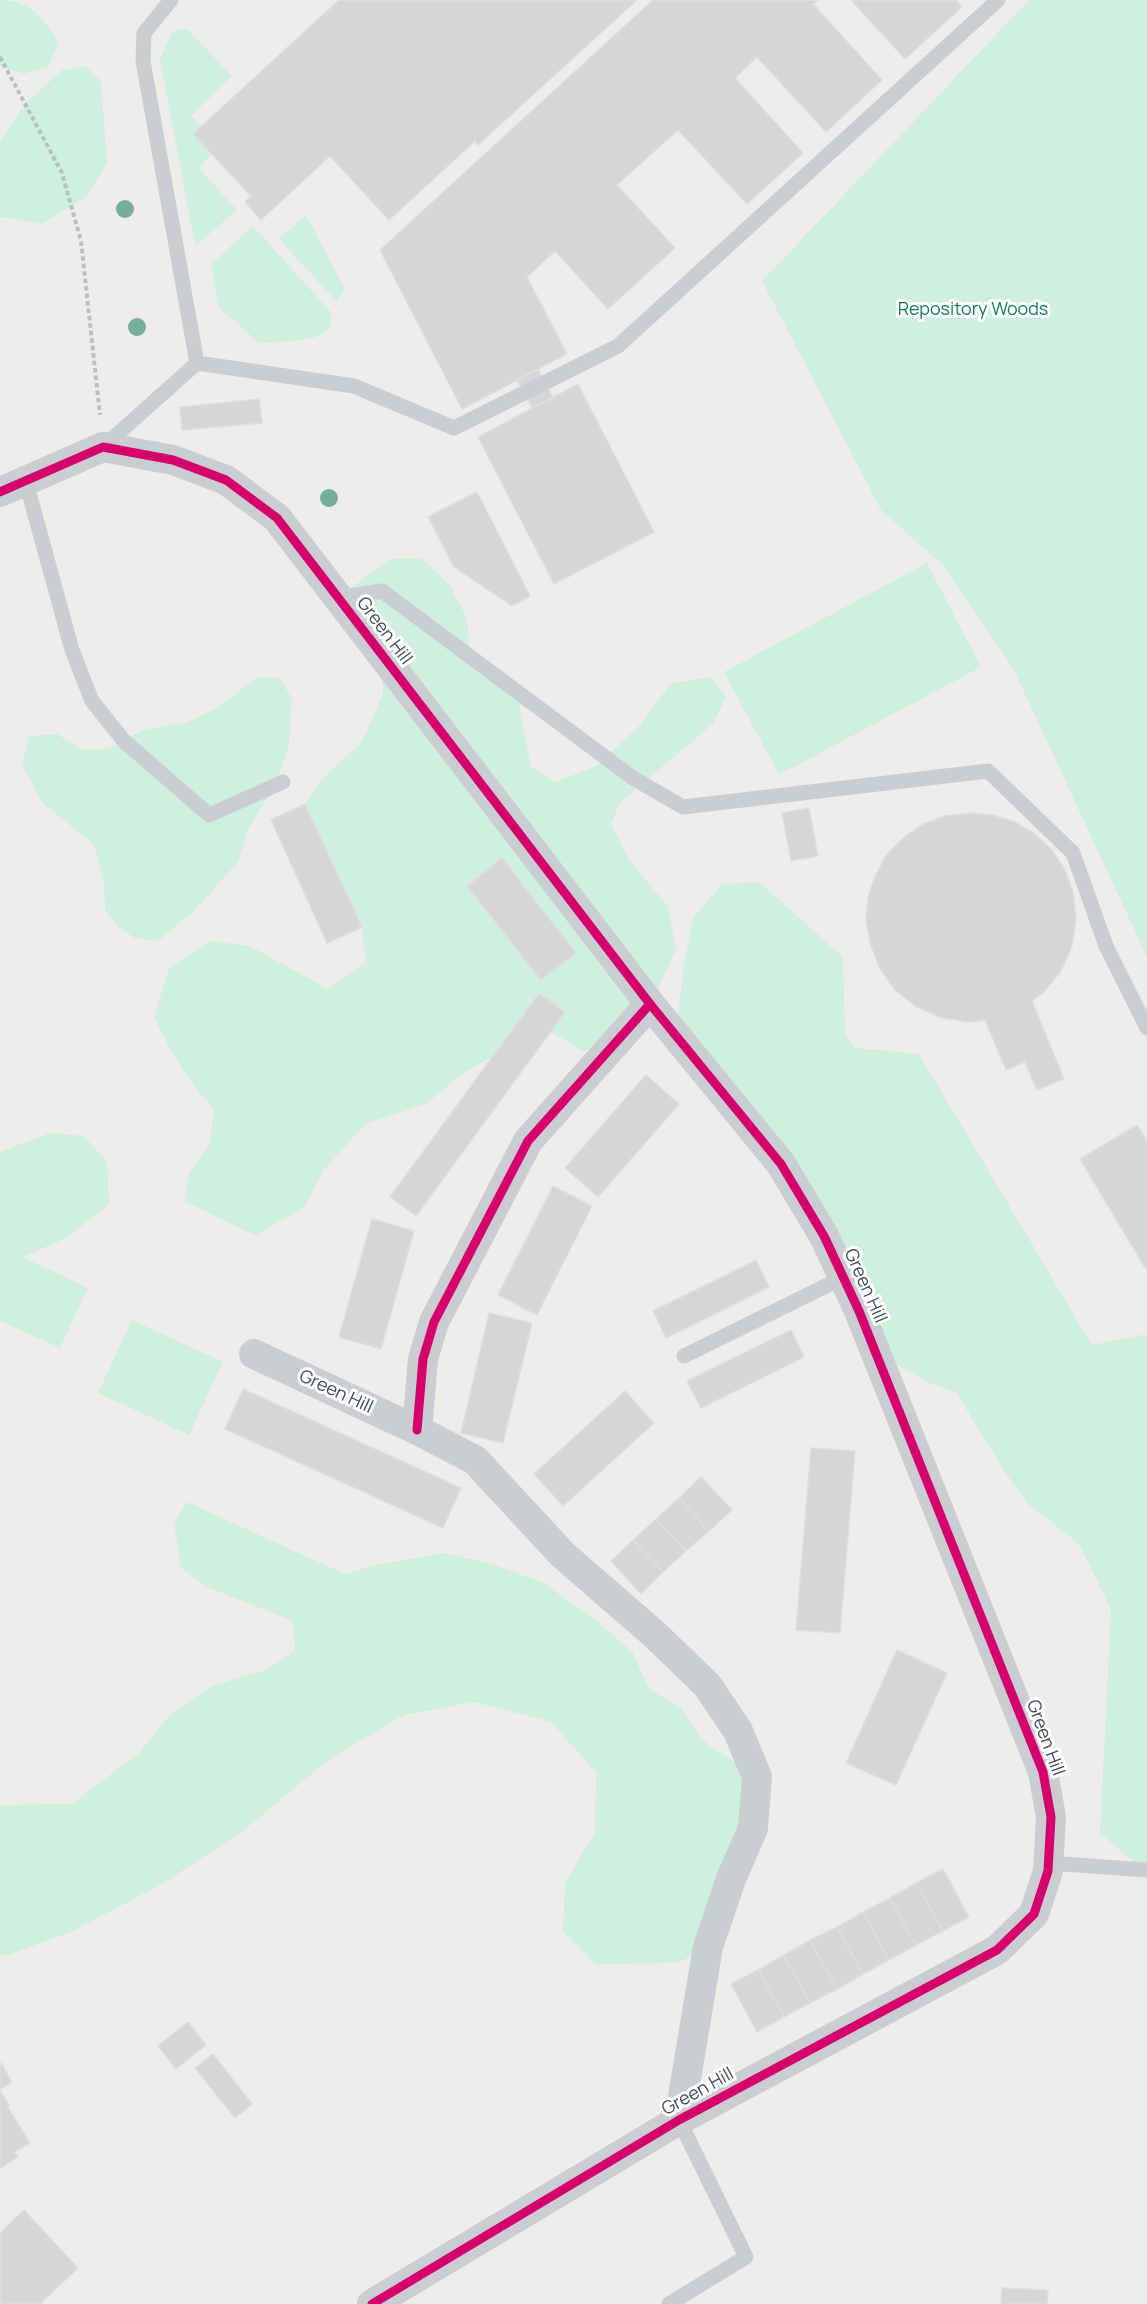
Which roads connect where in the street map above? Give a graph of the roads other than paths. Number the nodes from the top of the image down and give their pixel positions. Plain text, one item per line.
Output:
1 (171, 0) edge
2 (998, 0) edge
3 (197, 363) junction
4 (103, 447) junction
5 (13, 487) edge
6 (338, 598) junction
7 (283, 782) dead end
8 (650, 1004) junction
9 (1147, 1028) edge
10 (844, 1277) junction
11 (254, 1354) dead end
12 (684, 1356) dead end
13 (417, 1430) junction
14 (1048, 1863) junction
15 (1147, 1870) edge
16 (679, 2120) junction
17 (372, 2304) edge
18 (669, 2304) edge

1 - 3 lane
2 - 3 lane
3 - 4 lane
4 - 5 street
4 - 6 street, Green Hill
5 - 7 lane
6 - 8 street, Green Hill
6 - 9 lane
8 - 10 street, Green Hill
8 - 13 street
10 - 12 lane
10 - 14 street, Green Hill
11 - 13 street, Green Hill
13 - 16 street, Green Hill
14 - 15 lane
14 - 16 street, Green Hill
16 - 17 street, Green Hill
16 - 18 lane

